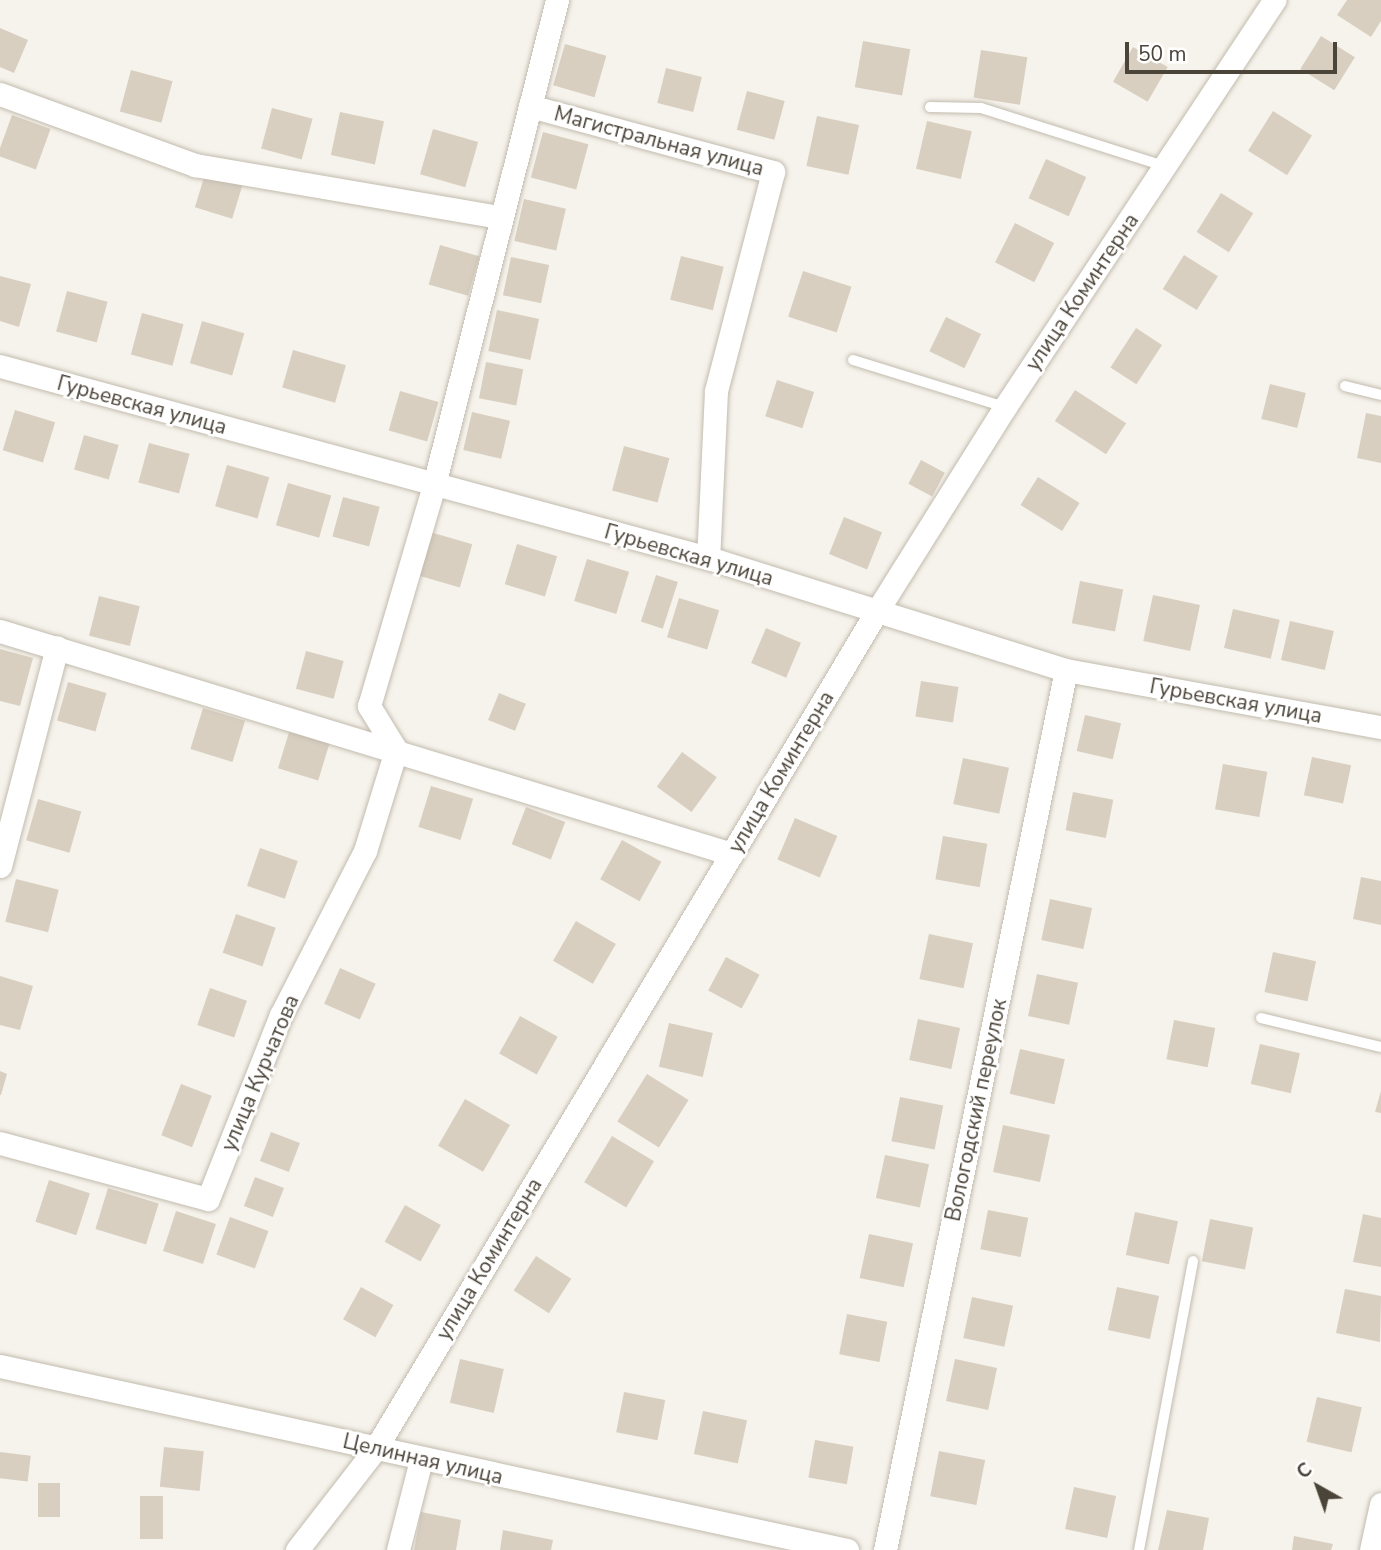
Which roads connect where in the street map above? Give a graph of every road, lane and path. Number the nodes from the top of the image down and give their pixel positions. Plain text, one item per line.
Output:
1 (557, 0) edge
2 (1274, 0) edge
3 (0, 94) edge
4 (530, 106) junction
5 (930, 107) dead end
6 (1166, 167) junction
7 (500, 217) junction
8 (853, 360) dead end
9 (0, 366) edge
10 (1345, 386) dead end
11 (1381, 395) edge
12 (1005, 407) junction
13 (434, 485) junction
14 (708, 558) junction
15 (877, 611) junction
16 (0, 631) edge
17 (57, 647) junction
18 (1066, 670) junction
19 (1381, 727) edge
20 (396, 750) junction
21 (732, 854) junction
22 (0, 866) edge
23 (1261, 1018) dead end
24 (1381, 1047) edge
25 (0, 1143) edge
26 (1193, 1261) dead end
27 (0, 1366) edge
28 (376, 1448) junction
29 (421, 1460) junction
30 (1381, 1504) edge
31 (297, 1550) edge
32 (398, 1550) edge
33 (847, 1550) edge
34 (886, 1550) edge
35 (1139, 1550) edge
36 (1371, 1550) edge

1 - 4 street, Магистральная улица
2 - 6 street, улица Коминтерна
3 - 7 street
4 - 7 street, Магистральная улица
4 - 14 street, Магистральная улица
5 - 6 lane
6 - 12 street, улица Коминтерна
7 - 13 street, Магистральная улица
8 - 12 lane
9 - 13 street, Гурьевская улица
10 - 11 lane
12 - 15 street, улица Коминтерна
13 - 14 street, Гурьевская улица
13 - 20 street
14 - 15 street, Гурьевская улица
15 - 18 street, Гурьевская улица
15 - 21 street, улица Коминтерна
16 - 17 street
17 - 20 street
17 - 22 street
18 - 19 street, Гурьевская улица
18 - 34 street, Вологодский переулок
20 - 21 street
20 - 25 street, улица Курчатова
21 - 28 street, улица Коминтерна
23 - 24 lane
26 - 35 lane
27 - 28 street, Целинная улица
28 - 29 street, Целинная улица
28 - 31 street, улица Коминтерна
29 - 32 street
29 - 33 street, Целинная улица
30 - 36 street

